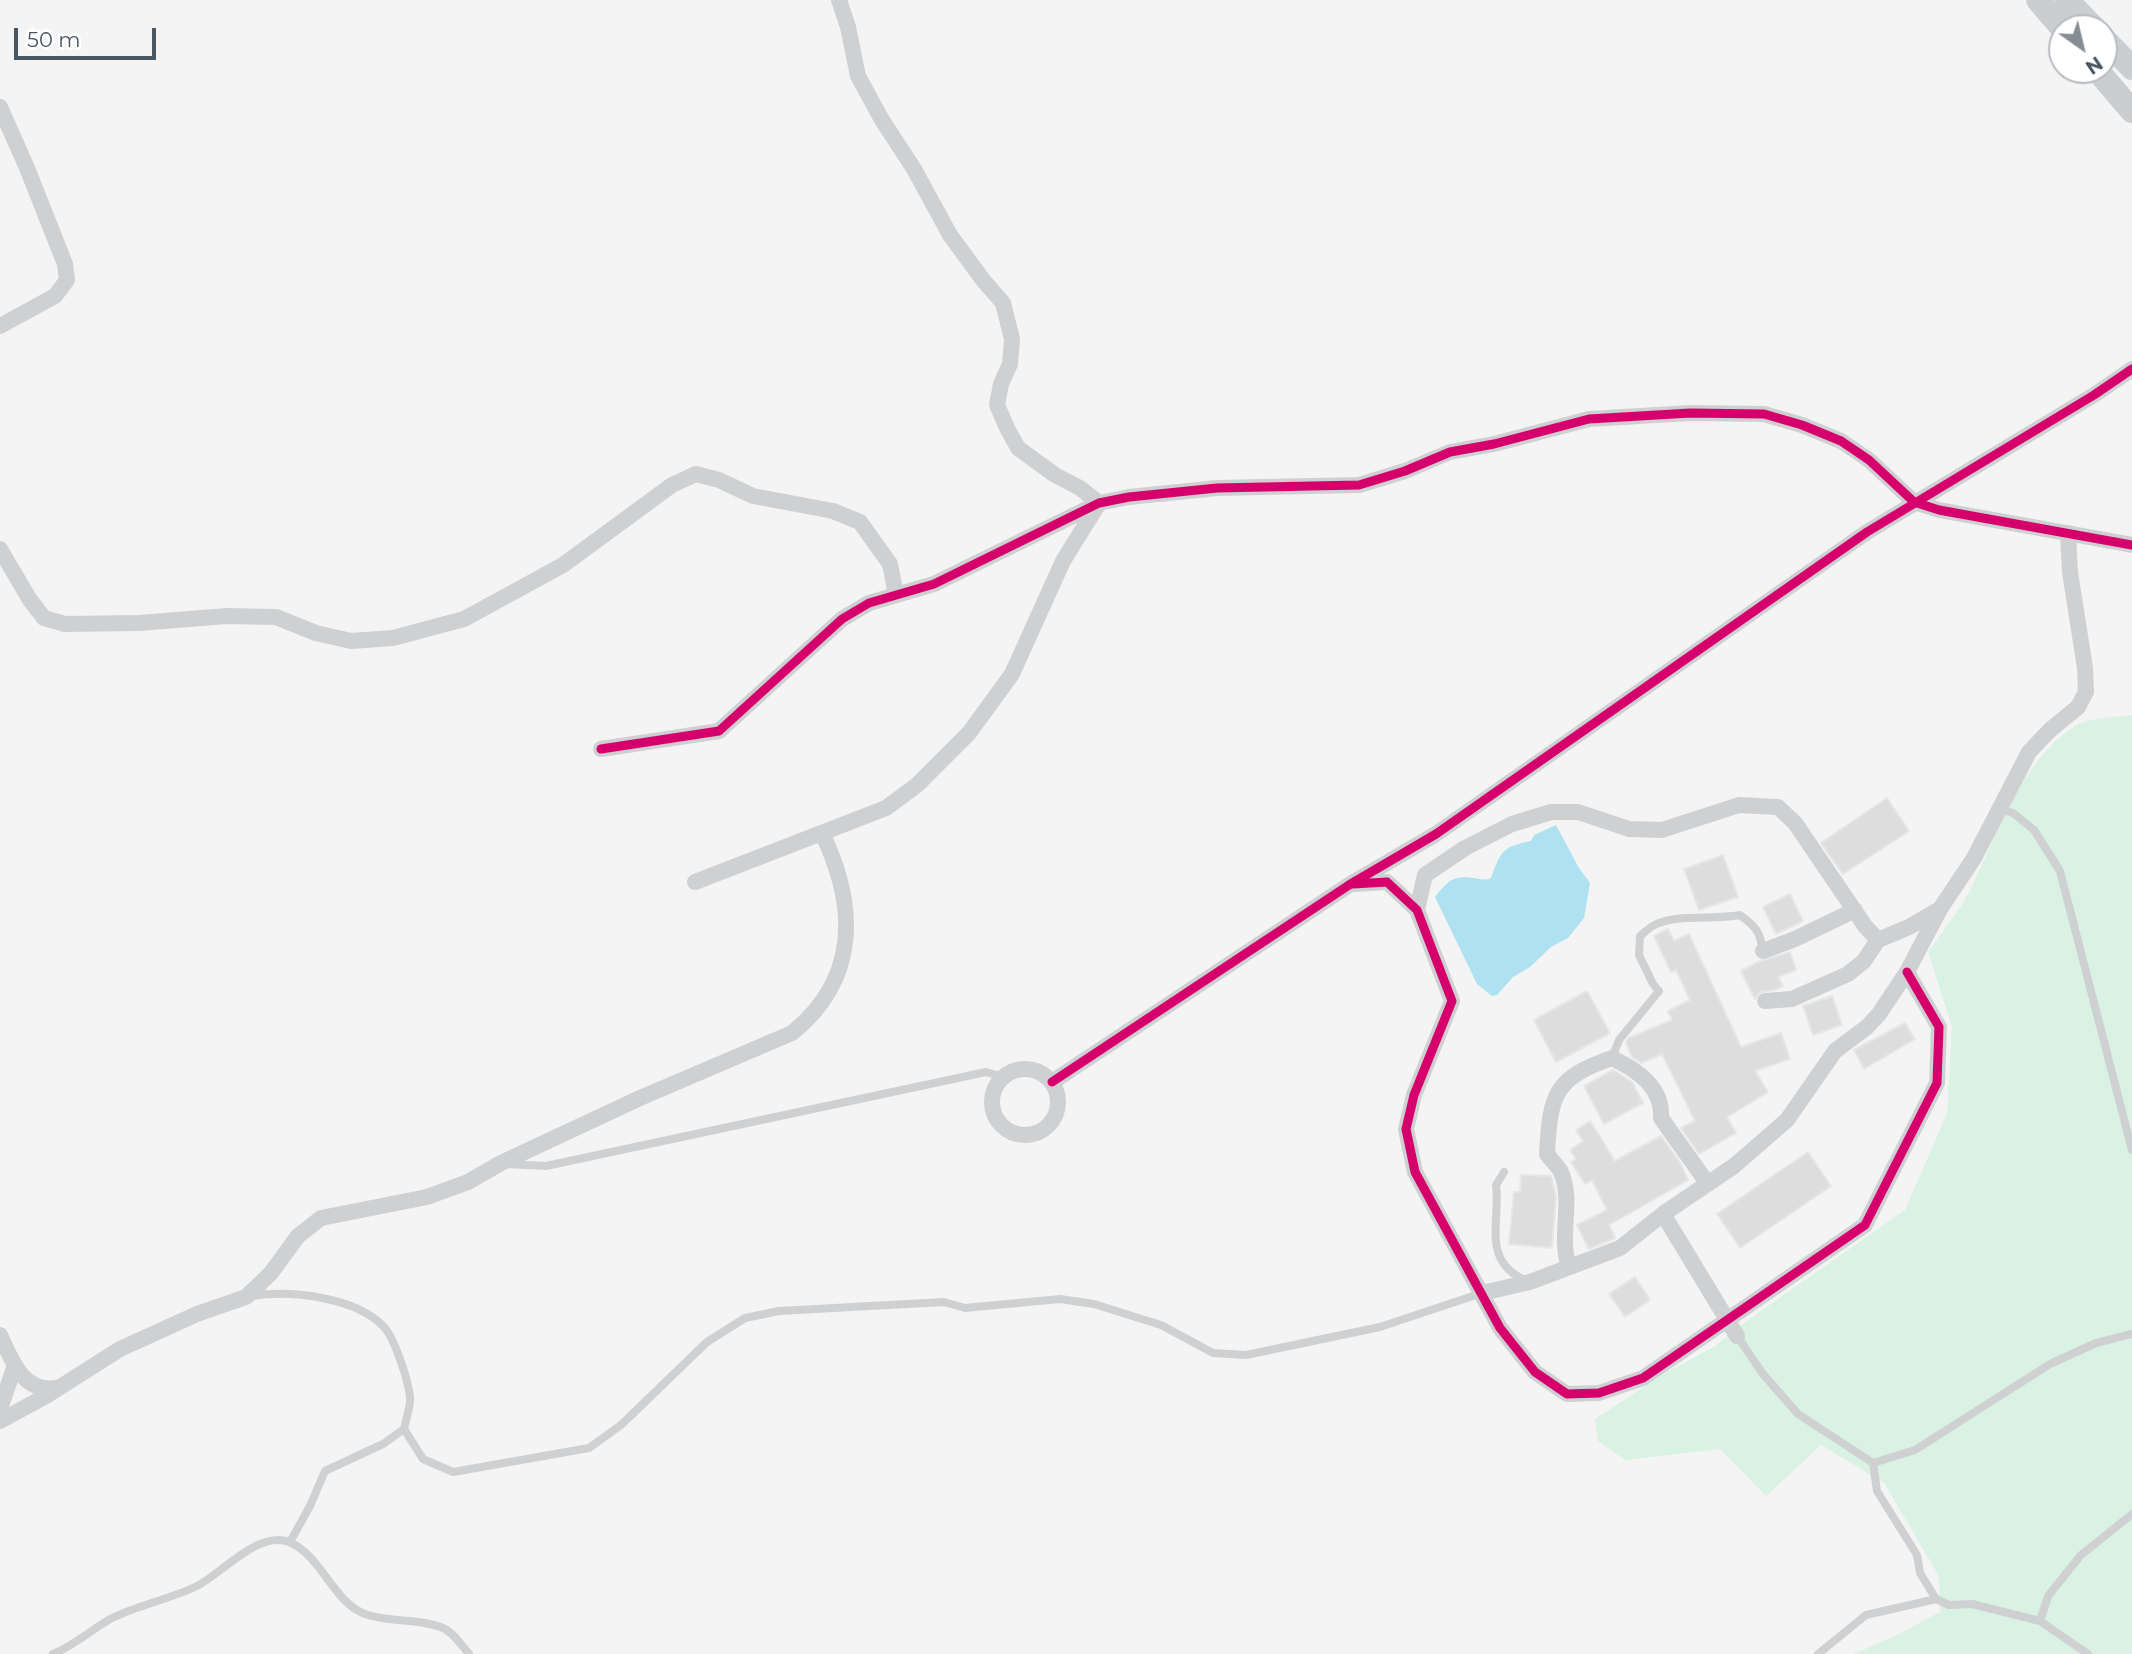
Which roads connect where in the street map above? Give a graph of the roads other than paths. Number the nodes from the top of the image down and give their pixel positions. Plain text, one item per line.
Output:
1 (839, 0) edge
2 (2038, 0) edge
3 (2067, 0) edge
4 (2050, 14) edge
5 (2080, 14) edge
6 (2118, 54) edge
7 (2132, 68) edge
8 (2109, 84) edge
9 (0, 107) edge
10 (2132, 111) edge
11 (0, 326) edge
12 (2132, 369) edge
13 (1914, 502) junction
14 (1099, 503) junction
15 (2068, 533) junction
16 (2132, 545) edge
17 (0, 549) edge
18 (897, 595) junction
19 (601, 748) dead end
20 (1998, 808) junction
21 (822, 834) junction
22 (695, 882) dead end
23 (1349, 885) junction
24 (1940, 909) junction
25 (1417, 910) junction
26 (1855, 911) junction
27 (1878, 940) junction
28 (1763, 951) joint
29 (1907, 972) junction
30 (1765, 1001) dead end
31 (1612, 1058) junction
32 (1003, 1077) junction
33 (1052, 1082) junction
34 (2132, 1150) edge
35 (501, 1163) junction
36 (1504, 1172) dead end
37 (1708, 1184) junction
38 (1663, 1214) junction
39 (1569, 1266) junction
40 (1530, 1282) junction
41 (1482, 1293) junction
42 (246, 1297) junction
43 (1727, 1320) junction
44 (2132, 1334) edge
45 (0, 1335) edge
46 (1737, 1336) joint
47 (15, 1365) junction
48 (60, 1388) junction
49 (0, 1409) edge
50 (0, 1421) edge
51 (404, 1429) junction
52 (1873, 1463) junction
53 (2132, 1514) edge
54 (290, 1542) junction
55 (1936, 1599) junction
56 (2040, 1621) junction
57 (53, 1654) edge
58 (469, 1654) edge
59 (1818, 1654) edge
60 (2088, 1654) edge

1 - 14 street
2 - 4 main road
3 - 5 main road
6 - 7 main road
8 - 10 main road
9 - 11 street
12 - 13 street
13 - 14 street
13 - 15 street
13 - 23 street
14 - 18 street
14 - 21 street
15 - 16 street
15 - 20 street
17 - 18 street
18 - 19 street
20 - 24 street
20 - 34 lane
21 - 22 street
21 - 35 street
23 - 25 street
23 - 33 street
24 - 27 street
24 - 29 street
25 - 26 street
25 - 41 street
26 - 27 street
26 - 28 street
27 - 30 street
28 - 31 lane
29 - 37 street
29 - 43 street
31 - 37 street
31 - 39 street
32 - 33 street
32 - 33 street
32 - 35 lane
35 - 42 street
36 - 40 lane
37 - 38 street
38 - 39 street
38 - 43 street
39 - 40 street
40 - 41 street
41 - 43 street
41 - 51 lane
42 - 48 street
42 - 51 lane
43 - 46 street
44 - 52 lane
45 - 47 street
46 - 52 lane
47 - 48 street
47 - 49 street
48 - 50 street
51 - 54 lane
52 - 55 lane
53 - 56 lane
54 - 57 lane
54 - 58 lane
55 - 56 lane
55 - 59 lane
56 - 60 lane

